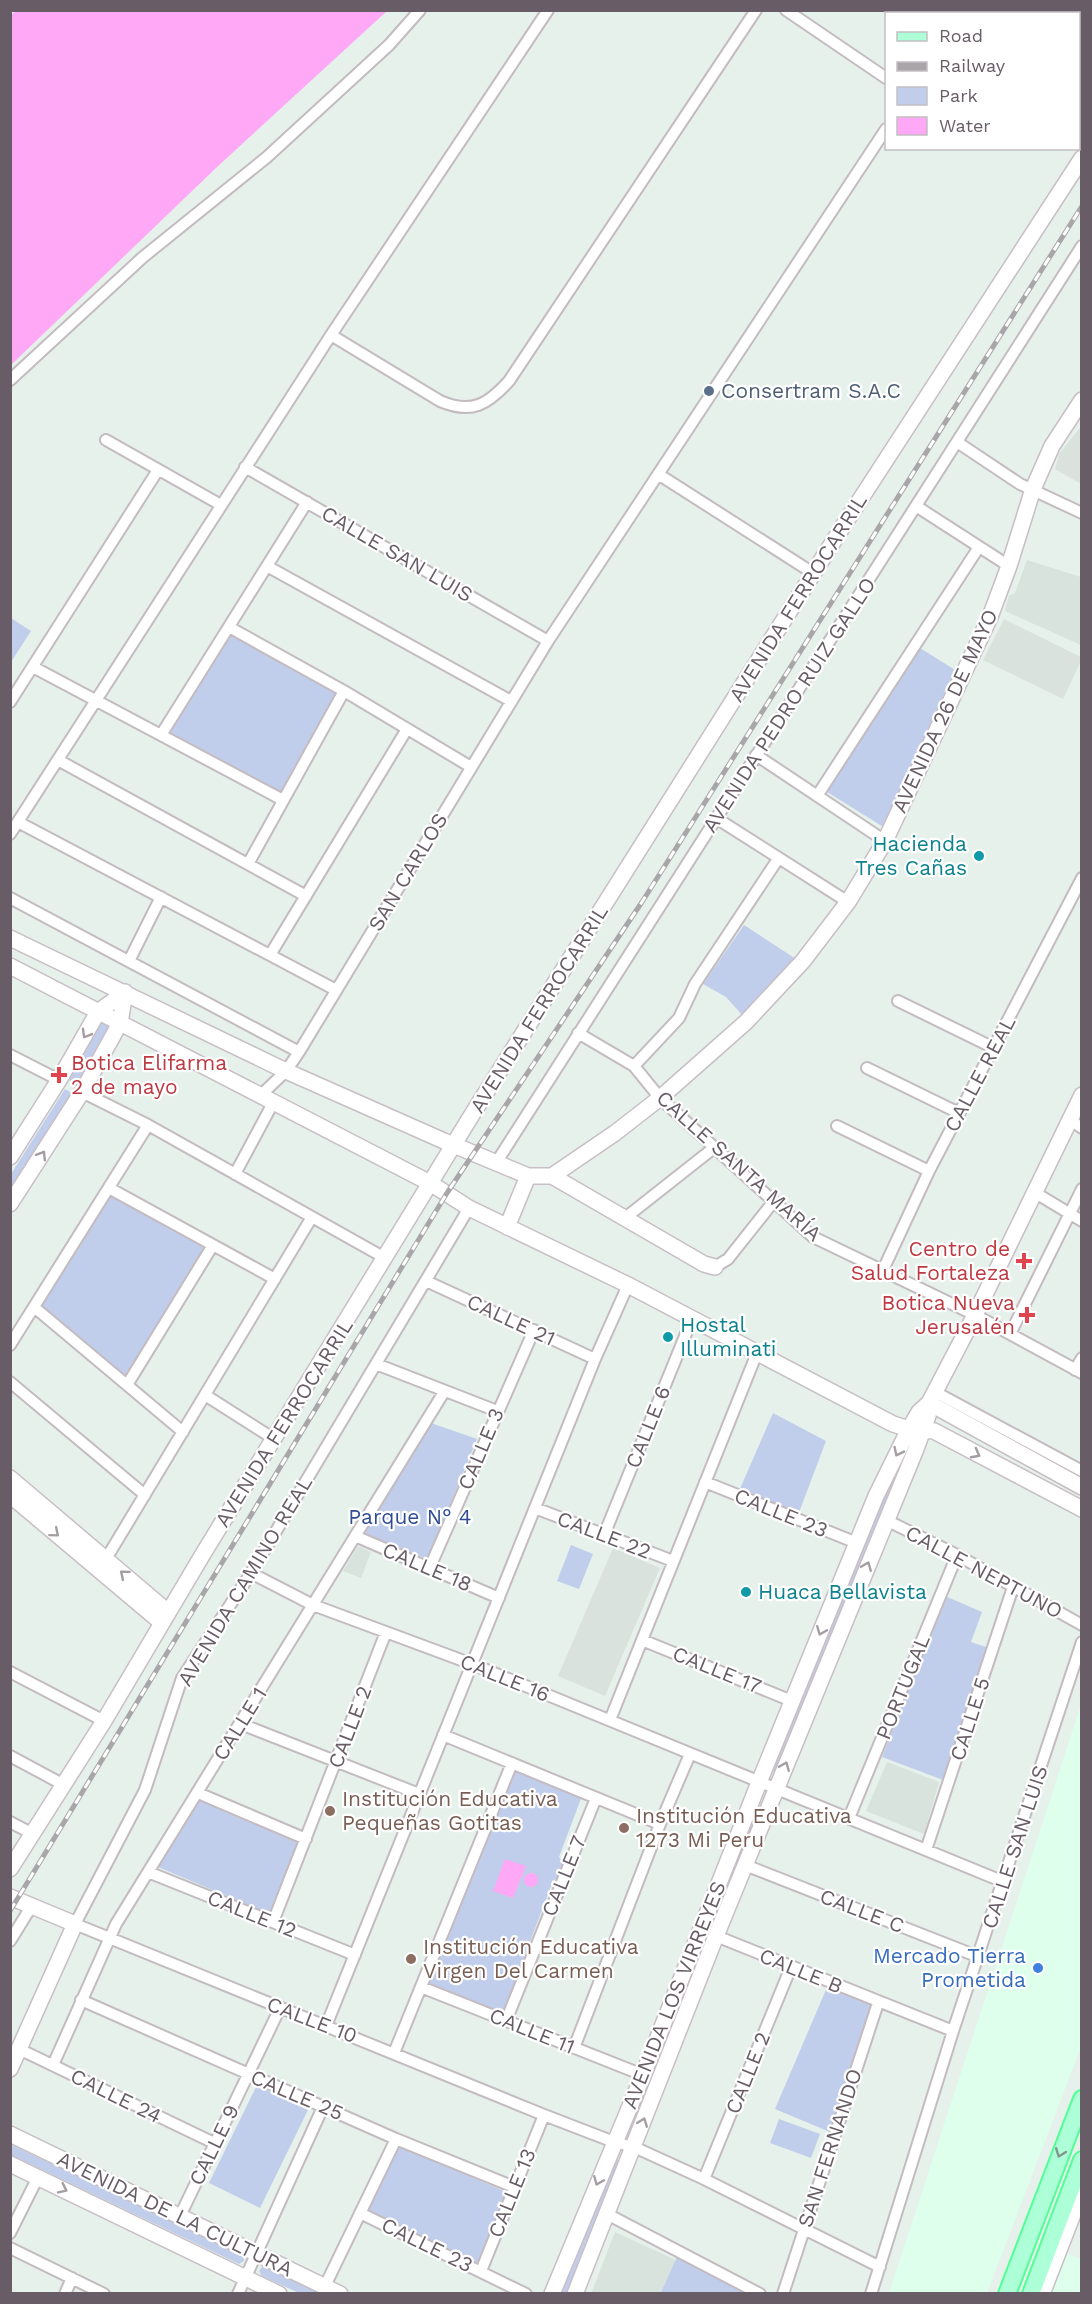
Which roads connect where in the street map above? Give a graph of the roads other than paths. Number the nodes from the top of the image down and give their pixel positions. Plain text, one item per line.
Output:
1 (420, 10) edge
2 (548, 10) edge
3 (756, 10) edge
4 (786, 10) edge
5 (885, 77) edge
6 (885, 131) edge
7 (1082, 158) edge
8 (1082, 246) edge
9 (331, 335) junction
10 (10, 380) edge
11 (1082, 400) edge
12 (106, 440) dead end
13 (957, 442) junction
14 (245, 466) junction
15 (158, 470) junction
16 (658, 474) junction
17 (1033, 489) junction
18 (307, 502) junction
19 (221, 505) junction
20 (916, 507) junction
21 (1082, 513) edge
22 (979, 547) junction
23 (267, 566) junction
24 (1009, 566) junction
25 (813, 573) junction
26 (229, 627) junction
27 (548, 641) junction
28 (33, 666) junction
29 (344, 690) junction
30 (96, 700) junction
31 (511, 701) junction
32 (10, 702) edge
33 (407, 729) junction
34 (161, 735) junction
35 (756, 755) junction
36 (58, 760) junction
37 (471, 767) junction
38 (817, 796) junction
39 (282, 800) junction
40 (716, 818) junction
41 (18, 822) junction
42 (10, 834) edge
43 (885, 841) junction
44 (778, 859) junction
45 (248, 864) junction
46 (1082, 878) edge
47 (306, 896) junction
48 (161, 897) junction
49 (10, 898) edge
50 (848, 902) junction
51 (10, 938) edge
52 (270, 956) junction
53 (129, 961) junction
54 (10, 966) edge
55 (336, 990) junction
56 (125, 992) junction
57 (898, 1001) dead end
58 (98, 1012) junction
59 (120, 1023) junction
60 (578, 1033) junction
61 (994, 1048) junction
62 (299, 1052) junction
63 (10, 1055) edge
64 (634, 1066) junction
65 (867, 1068) dead end
66 (286, 1071) junction
67 (59, 1080) junction
68 (82, 1092) junction
69 (1082, 1095) edge
70 (660, 1098) junction
71 (266, 1100) junction
72 (959, 1113) junction
73 (1075, 1124) edge
74 (148, 1125) junction
75 (837, 1126) dead end
76 (453, 1145) junction
77 (715, 1147) junction
78 (10, 1157) edge
79 (496, 1163) junction
80 (929, 1172) junction
81 (235, 1174) junction
82 (528, 1176) junction
83 (552, 1176) junction
84 (430, 1183) junction
85 (109, 1188) junction
86 (1082, 1189) edge
87 (1034, 1192) junction
88 (774, 1201) junction
89 (10, 1204) edge
90 (469, 1208) junction
91 (1070, 1214) junction
92 (312, 1217) junction
93 (625, 1218) junction
94 (1082, 1221) edge
95 (507, 1227) junction
96 (213, 1245) junction
97 (385, 1258) junction
98 (715, 1267) joint
99 (882, 1272) junction
100 (275, 1279) junction
101 (426, 1281) junction
102 (628, 1286) junction
103 (34, 1307) junction
104 (975, 1315) junction
105 (692, 1319) junction
106 (534, 1330) junction
107 (1010, 1334) junction
108 (10, 1345) edge
109 (757, 1353) junction
110 (1082, 1358) edge
111 (595, 1359) junction
112 (376, 1364) junction
113 (1078, 1372) edge
114 (10, 1382) edge
115 (127, 1385) junction
116 (444, 1392) junction
117 (205, 1395) junction
118 (932, 1397) junction
119 (497, 1411) junction
120 (916, 1429) junction
121 (183, 1432) junction
122 (274, 1439) junction
123 (1082, 1471) edge
124 (10, 1478) edge
125 (705, 1482) junction
126 (1082, 1487) edge
127 (10, 1495) edge
128 (145, 1495) junction
129 (535, 1508) junction
130 (1082, 1509) edge
131 (886, 1520) junction
132 (604, 1535) junction
133 (355, 1536) junction
134 (857, 1543) junction
135 (957, 1555) junction
136 (106, 1559) junction
137 (673, 1562) junction
138 (430, 1567) junction
139 (251, 1573) junction
140 (1014, 1587) junction
141 (499, 1598) junction
142 (313, 1605) junction
143 (165, 1618) junction
144 (1082, 1625) edge
145 (386, 1632) junction
146 (642, 1640) junction
147 (1082, 1642) edge
148 (472, 1664) junction
149 (10, 1672) edge
150 (792, 1701) junction
151 (610, 1720) junction
152 (104, 1721) junction
153 (241, 1724) junction
154 (443, 1735) junction
155 (690, 1754) junction
156 (10, 1756) edge
157 (336, 1762) junction
158 (512, 1763) junction
159 (760, 1780) junction
160 (64, 1785) junction
161 (776, 1788) junction
162 (198, 1793) junction
163 (419, 1794) junction
164 (596, 1798) junction
165 (849, 1818) junction
166 (10, 1822) edge
167 (660, 1824) junction
168 (33, 1834) junction
169 (306, 1839) junction
170 (926, 1850) junction
171 (745, 1865) junction
172 (10, 1869) edge
173 (148, 1872) junction
174 (1004, 1882) junction
175 (10, 1897) edge
176 (31, 1906) junction
177 (273, 1922) junction
178 (75, 1923) junction
179 (716, 1936) junction
180 (109, 1938) junction
181 (10, 1941) edge
182 (355, 1955) junction
183 (979, 1957) junction
184 (791, 1967) junction
185 (421, 1987) junction
186 (81, 2000) junction
187 (878, 2003) junction
188 (280, 2008) junction
189 (506, 2021) junction
190 (326, 2026) junction
191 (953, 2031) junction
192 (574, 2048) junction
193 (19, 2049) junction
194 (394, 2053) junction
195 (53, 2066) junction
196 (10, 2069) edge
197 (248, 2074) junction
198 (643, 2075) junction
199 (1082, 2099) edge
200 (323, 2106) junction
201 (543, 2115) junction
202 (10, 2134) edge
203 (396, 2139) junction
204 (614, 2142) junction
205 (214, 2143) junction
206 (634, 2147) junction
207 (1082, 2160) edge
208 (10, 2164) edge
209 (38, 2177) junction
210 (704, 2179) junction
211 (514, 2187) junction
212 (1082, 2191) edge
213 (360, 2213) junction
214 (607, 2214) junction
215 (180, 2216) junction
216 (803, 2228) junction
217 (10, 2233) edge
218 (10, 2248) edge
219 (256, 2253) junction
220 (880, 2266) junction
221 (481, 2271) junction
222 (246, 2277) junction
223 (72, 2278) junction
224 (325, 2286) junction
225 (65, 2294) edge
226 (104, 2294) edge
227 (238, 2294) edge
228 (279, 2294) edge
229 (340, 2294) edge
230 (526, 2294) edge
231 (552, 2294) edge
232 (575, 2294) edge
233 (760, 2294) edge
234 (783, 2294) edge
235 (871, 2294) edge
236 (1007, 2294) edge
237 (1031, 2294) edge
238 (1042, 2294) edge

1 - 10 street
2 - 9 street
3 - 9 street
4 - 5 street
6 - 16 street, SAN CARLOS
7 - 25 street, AVENIDA FERROCARRIL
8 - 13 street, AVENIDA PEDRO RUIZ GALLO
9 - 14 street
11 - 17 street, AVENIDA 26 DE MAYO
12 - 15 street
13 - 17 street
13 - 20 street, AVENIDA PEDRO RUIZ GALLO
14 - 18 street, CALLE SAN LUIS
14 - 19 street
15 - 19 street
15 - 28 street
16 - 25 street
16 - 27 street, SAN CARLOS
17 - 21 street
17 - 24 street, AVENIDA 26 DE MAYO
18 - 23 street
18 - 27 street, CALLE SAN LUIS
19 - 30 street
20 - 22 street
20 - 35 street, AVENIDA PEDRO RUIZ GALLO
22 - 24 street
22 - 38 street
23 - 26 street
23 - 31 street
24 - 43 street, AVENIDA 26 DE MAYO
25 - 76 street, AVENIDA FERROCARRIL
26 - 29 street
26 - 34 street
27 - 31 street, SAN CARLOS
28 - 30 street
28 - 32 street
29 - 33 street
29 - 39 street
30 - 34 street
30 - 36 street
31 - 37 street, SAN CARLOS
33 - 37 street
33 - 47 street
34 - 39 street
35 - 38 street
35 - 40 street, AVENIDA PEDRO RUIZ GALLO
36 - 41 street
36 - 45 street
37 - 55 street, SAN CARLOS
38 - 43 street
39 - 45 street
40 - 44 street
40 - 60 street, AVENIDA PEDRO RUIZ GALLO
41 - 42 street
41 - 48 street
43 - 50 street, AVENIDA 26 DE MAYO
44 - 50 street
44 - 64 street
45 - 47 street
46 - 61 street, CALLE REAL
47 - 52 street
48 - 52 street
48 - 53 street
49 - 53 street
50 - 70 street, AVENIDA 26 DE MAYO
51 - 56 street
52 - 55 street
53 - 62 street
54 - 58 street
55 - 62 street, SAN CARLOS
56 - 58 street
56 - 59 street
56 - 66 street
57 - 61 street
58 - 59 street
58 -> 67 street
59 - 68 street
59 - 71 street
60 - 64 street, CALLE SANTA MARÍA
60 - 79 street, AVENIDA PEDRO RUIZ GALLO
61 - 72 street, CALLE REAL
62 - 66 street, SAN CARLOS
63 - 67 street
64 - 70 street, CALLE SANTA MARÍA
65 - 72 street
66 - 71 street, SAN CARLOS
66 - 76 street
67 - 78 street
68 - 74 street
89 -> 68 street
69 - 73 street, AVENIDA LOS VIRREYES
70 - 77 street, CALLE SANTA MARÍA
70 - 83 street, AVENIDA 26 DE MAYO
71 - 81 street, SAN CARLOS
71 - 84 street
72 - 80 street, CALLE REAL
73 - 87 street, AVENIDA LOS VIRREYES
74 - 81 street
74 - 85 street
75 - 80 street
76 - 79 street
76 - 84 street, AVENIDA FERROCARRIL
77 - 88 street, CALLE SANTA MARÍA
77 - 93 street
79 - 82 street
80 - 99 street, CALLE REAL
81 - 92 street
82 - 83 street
82 - 95 street
83 - 93 street
84 - 90 street
84 - 97 street, AVENIDA FERROCARRIL
85 - 96 street
85 - 103 street
86 - 91 street
87 - 91 street
87 - 104 street, AVENIDA LOS VIRREYES
88 - 98 street
88 - 99 street, CALLE SANTA MARÍA
90 - 95 street
90 - 101 street, AVENIDA CAMINO REAL
91 - 94 street
91 - 107 street
92 - 97 street
92 - 100 street
93 - 98 street
95 - 102 street
96 - 100 street
96 - 115 street
97 - 122 street, AVENIDA FERROCARRIL
99 - 104 street, CALLE SANTA MARÍA
100 - 117 street
101 - 106 street, CALLE 21
101 - 112 street, AVENIDA CAMINO REAL
102 - 105 street
102 - 111 street
103 - 108 street
103 - 115 street
104 - 107 street, CALLE SANTA MARÍA
104 - 118 street, AVENIDA LOS VIRREYES
105 - 109 street
105 - 132 street, CALLE 6
106 - 111 street, CALLE 21
106 - 119 street, CALLE 3
107 - 113 street, CALLE SANTA MARÍA
109 - 120 street
109 - 125 street
110 - 113 street
111 - 129 street
112 - 116 street
112 - 139 street, AVENIDA CAMINO REAL
114 - 128 street
115 - 121 street
116 - 119 street
116 - 133 street, CALLE 1
117 - 121 street
117 - 122 street
118 - 120 street, AVENIDA LOS VIRREYES
118 - 123 street
118 - 126 street
119 - 138 street, CALLE 3
120 -> 130 street
120 - 131 street, AVENIDA LOS VIRREYES
120 -> 134 street, AVENIDA LOS VIRREYES
121 - 128 street
122 - 143 street, AVENIDA FERROCARRIL
124 - 136 street
125 - 134 street, CALLE 23
125 - 137 street
127 -> 143 street
128 - 136 street
129 - 132 street, CALLE 22
129 - 141 street
131 - 135 street, CALLE NEPTUNO
161 -> 131 street, AVENIDA LOS VIRREYES
132 - 137 street, CALLE 22
133 - 138 street, CALLE 18
133 - 142 street, CALLE 1
134 -> 150 street, AVENIDA LOS VIRREYES
135 - 140 street, CALLE NEPTUNO
135 - 165 street, PORTUGAL
143 -> 136 street
137 - 146 street
138 - 141 street, CALLE 18
139 - 142 street, CALLE 16
139 - 178 street, AVENIDA CAMINO REAL
140 - 144 street, CALLE NEPTUNO
140 - 170 street, CALLE 5
141 - 148 street
142 - 145 street, CALLE 16
142 - 153 street, CALLE 1
143 - 152 street, AVENIDA FERROCARRIL
145 - 148 street, CALLE 16
145 - 157 street, CALLE 2
146 - 150 street, CALLE 17
146 - 151 street
147 - 174 street, CALLE SAN LUIS
148 - 151 street, CALLE 16
148 - 154 street
149 - 152 street
150 - 159 street, AVENIDA LOS VIRREYES
151 - 155 street, CALLE 16
152 - 160 street, AVENIDA FERROCARRIL
153 - 157 street
153 - 162 street, CALLE 1
154 - 158 street
154 - 163 street
155 - 159 street, CALLE 16
155 - 167 street
156 - 160 street
157 - 163 street
157 - 169 street, CALLE 2
158 - 164 street
158 - 185 street
159 - 161 street, CALLE 16
159 - 198 street, AVENIDA LOS VIRREYES
160 - 168 street, AVENIDA FERROCARRIL
161 - 165 street, CALLE 16
161 - 171 street, AVENIDA LOS VIRREYES
162 - 169 street
162 - 173 street, CALLE 1
163 - 182 street
164 - 167 street
164 - 189 street, CALLE 7
165 - 170 street, CALLE 16
166 - 168 street
167 - 192 street
168 - 172 street, AVENIDA FERROCARRIL
169 - 177 street, CALLE 2
170 - 174 street, CALLE 16
171 - 179 street, AVENIDA LOS VIRREYES
171 - 183 street, CALLE C
173 - 177 street, CALLE 12
173 - 180 street, CALLE 1
174 - 183 street, CALLE SAN LUIS
175 - 176 street, CALLE 10
176 - 178 street, CALLE 10
176 - 181 street
177 - 182 street, CALLE 12
178 - 180 street, CALLE 10
178 - 193 street, AVENIDA CAMINO REAL
179 - 184 street, CALLE B
206 -> 179 street, AVENIDA LOS VIRREYES
180 - 186 street, CALLE 1
180 - 188 street, CALLE 10
182 - 190 street
183 - 191 street, CALLE SAN LUIS
184 - 187 street, CALLE B
184 - 210 street, CALLE 2
185 - 189 street, CALLE 11
185 - 194 street
186 - 195 street, CALLE 1
186 - 197 street, CALLE 25
187 - 191 street, CALLE B
187 - 216 street, SAN FERNANDO
188 - 190 street, CALLE 10
188 - 197 street, CALLE 9
189 - 192 street, CALLE 11
190 - 194 street, CALLE 10
191 - 220 street, CALLE SAN LUIS
192 - 198 street, CALLE 11
193 - 195 street, CALLE 24
193 - 196 street, AVENIDA CAMINO REAL
194 - 201 street, CALLE 10
195 - 205 street, CALLE 24
197 - 200 street, CALLE 25
197 - 205 street, CALLE 9
198 - 204 street, AVENIDA LOS VIRREYES
199 -> 236 main road
200 - 203 street, CALLE 25
200 - 219 street
201 - 204 street, CALLE 10
201 - 211 street, CALLE 13
202 - 215 street, AVENIDA DE LA CULTURA
203 - 211 street, CALLE 25
203 - 213 street
204 - 206 street, CALLE 10
204 -> 231 street, AVENIDA LOS VIRREYES
205 - 215 street, CALLE 9
206 - 210 street, CALLE 10
206 - 214 street, AVENIDA LOS VIRREYES
207 - 237 main road
208 - 209 street, AVENIDA DE LA CULTURA
209 - 217 street
209 -> 222 street, AVENIDA DE LA CULTURA
210 - 216 street, CALLE 10
211 - 221 street, CALLE 13
212 - 238 street
213 - 221 street, CALLE 23
213 - 224 street
214 - 232 street, AVENIDA LOS VIRREYES
214 - 233 street
215 - 219 street, AVENIDA DE LA CULTURA
216 - 220 street, CALLE 10
216 - 234 street, SAN FERNANDO
218 - 223 street
219 - 222 street
219 - 224 street, AVENIDA DE LA CULTURA
220 - 235 street, CALLE SAN LUIS
221 - 230 street, CALLE 23
222 - 227 street
222 - 228 street, AVENIDA DE LA CULTURA
223 - 225 street
223 - 226 street
224 - 229 street, AVENIDA DE LA CULTURA

